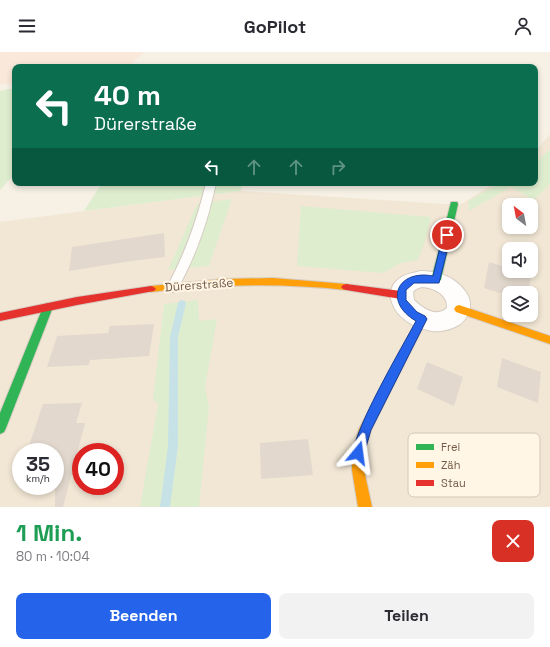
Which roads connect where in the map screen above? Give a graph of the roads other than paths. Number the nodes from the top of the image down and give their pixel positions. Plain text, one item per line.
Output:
1 (210, 186) edge
2 (454, 204) dead end
3 (436, 280) junction
4 (173, 287) junction
5 (401, 295) junction
6 (48, 307) junction
7 (459, 309) junction
8 (0, 317) edge
9 (422, 319) junction
10 (550, 340) edge
11 (0, 428) edge
12 (365, 507) edge

1 - 4 lane
2 - 3 street
3 - 5 street
3 - 7 street
4 - 5 street, Dürerstraße
4 - 6 street, Dürerstraße
5 - 9 street
6 - 8 street, Dürerstraße
6 - 11 street
7 - 9 street
7 - 10 street
9 - 12 street

